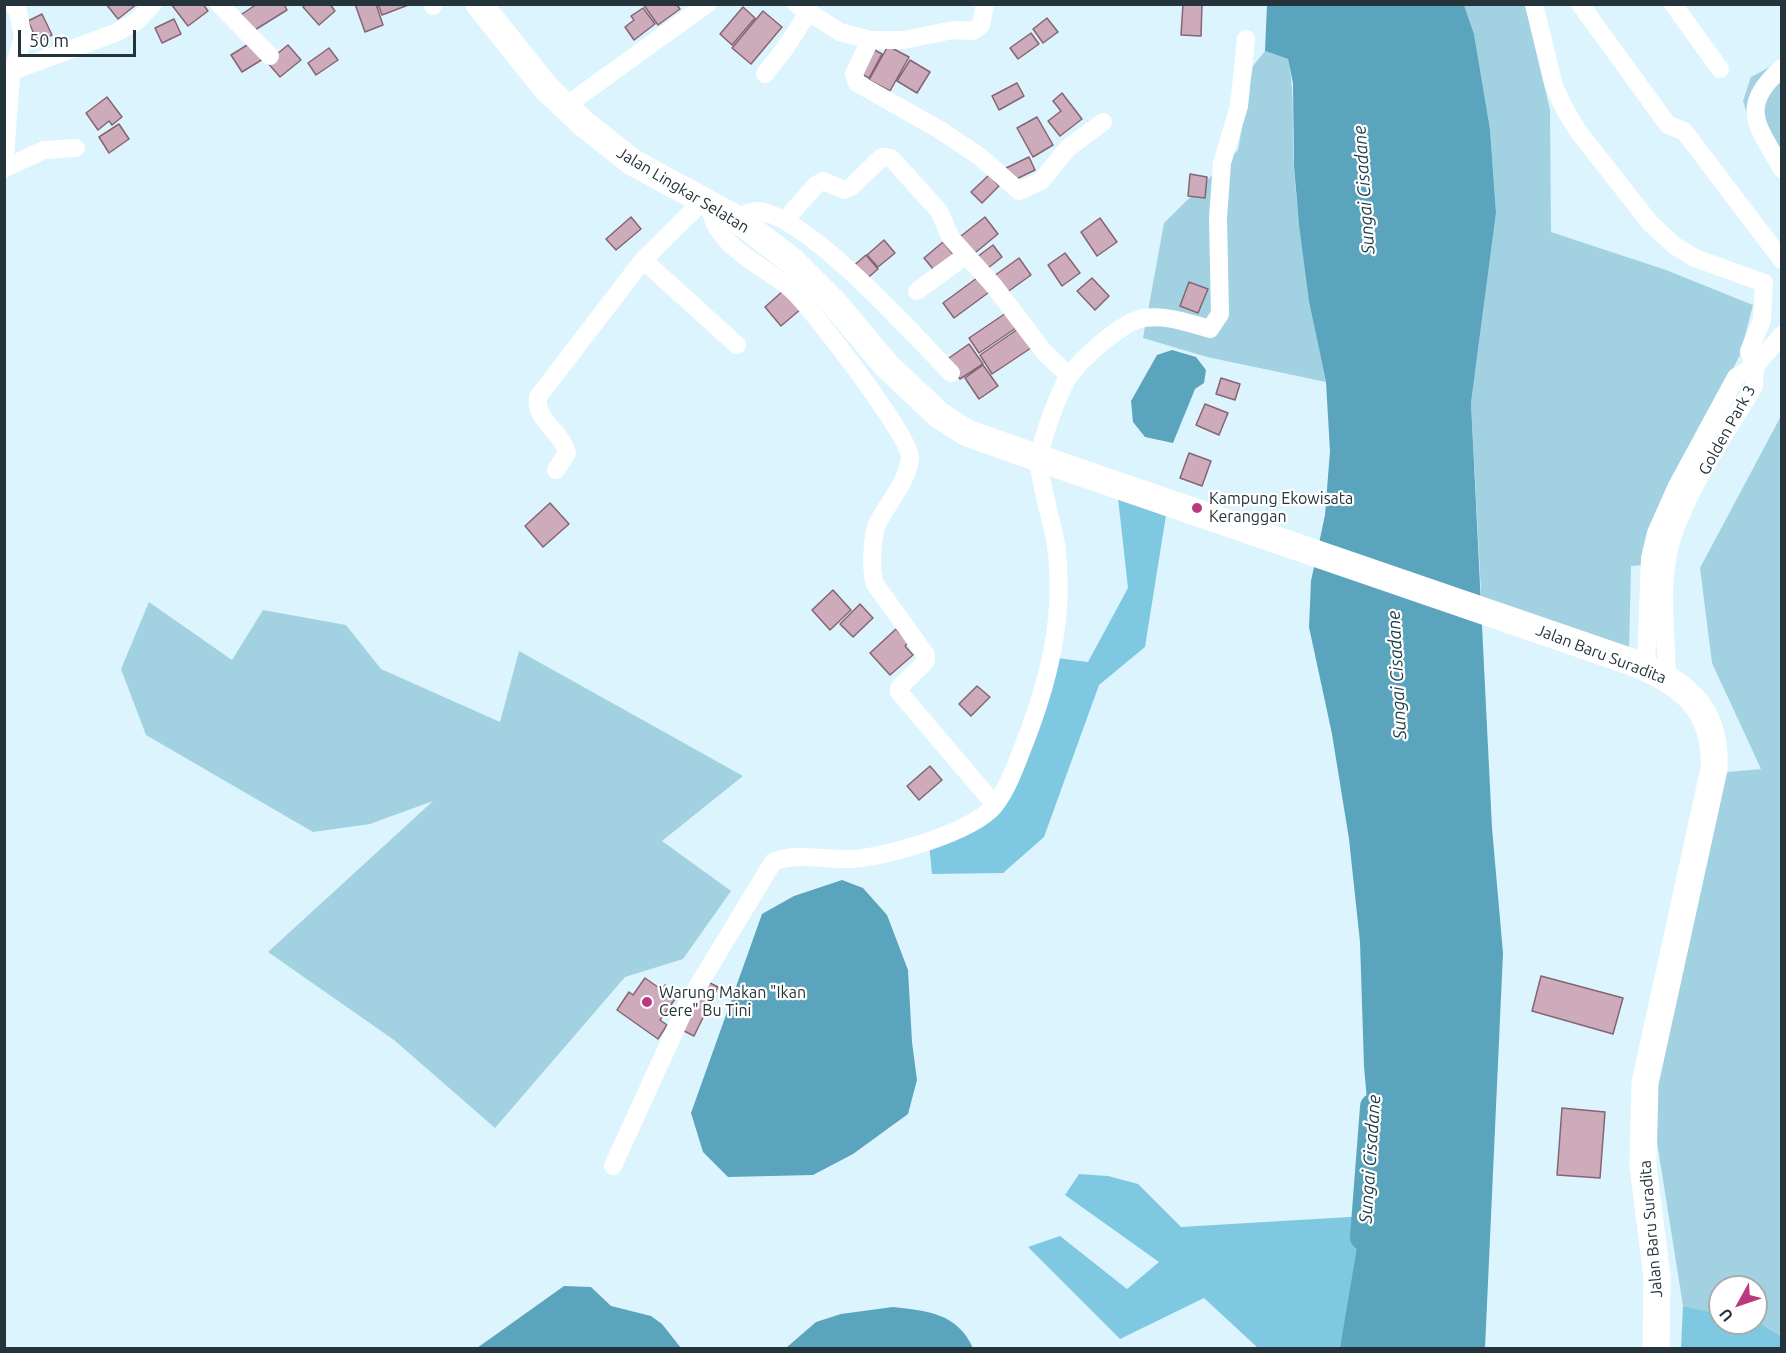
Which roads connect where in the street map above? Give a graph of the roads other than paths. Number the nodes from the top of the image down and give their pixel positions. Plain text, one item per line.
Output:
1 (13, 4) edge
2 (153, 4) edge
3 (219, 4) edge
4 (479, 4) edge
5 (707, 4) edge
6 (985, 4) edge
7 (1534, 4) edge
8 (1581, 4) edge
9 (1673, 4) edge
10 (802, 8) edge
11 (4, 29) edge
12 (23, 38) junction
13 (1246, 39) dead end
14 (870, 40) junction
15 (270, 56) dead end
16 (1782, 68) edge
17 (1720, 69) dead end
18 (765, 74) dead end
19 (10, 75) edge
20 (564, 106) junction
21 (1103, 122) dead end
22 (76, 148) dead end
23 (5, 169) edge
24 (1782, 169) edge
25 (706, 202) junction
26 (737, 219) junction
27 (785, 220) junction
28 (965, 256) junction
29 (643, 260) junction
30 (1782, 261) edge
31 (917, 291) dead end
32 (1782, 335) edge
33 (737, 345) dead end
34 (1755, 366) junction
35 (951, 373) dead end
36 (1069, 376) junction
37 (1038, 458) junction
38 (556, 470) dead end
39 (1079, 472) joint
40 (1648, 669) junction
41 (995, 805) junction
42 (613, 1166) dead end
43 (1656, 1348) edge

1 - 12 street
2 - 19 street
3 - 15 street
4 - 20 main road, Jalan Lingkar Selatan
5 - 20 street
6 - 14 street
7 - 34 street, Golden Park 3
8 - 30 street
9 - 17 street
10 - 14 street
10 - 18 street
11 - 12 street
12 - 19 street
13 - 36 street
14 - 21 street
16 - 24 street
19 - 23 street
20 - 25 main road, Jalan Lingkar Selatan
22 - 23 street
25 - 26 main road, Jalan Lingkar Selatan
25 - 29 street
25 - 41 street
26 - 27 street
26 - 37 main road, Jalan Lingkar Selatan
27 - 28 street
27 - 35 street
28 - 31 street
28 - 36 street
29 - 33 street
29 - 38 street
32 - 34 street
34 - 40 street, Golden Park 3
36 - 37 street
37 - 39 main road, Jalan Lingkar Selatan
37 - 41 street
39 - 40 main road, Jalan Baru Suradita
40 - 43 main road, Jalan Baru Suradita
41 - 42 street

